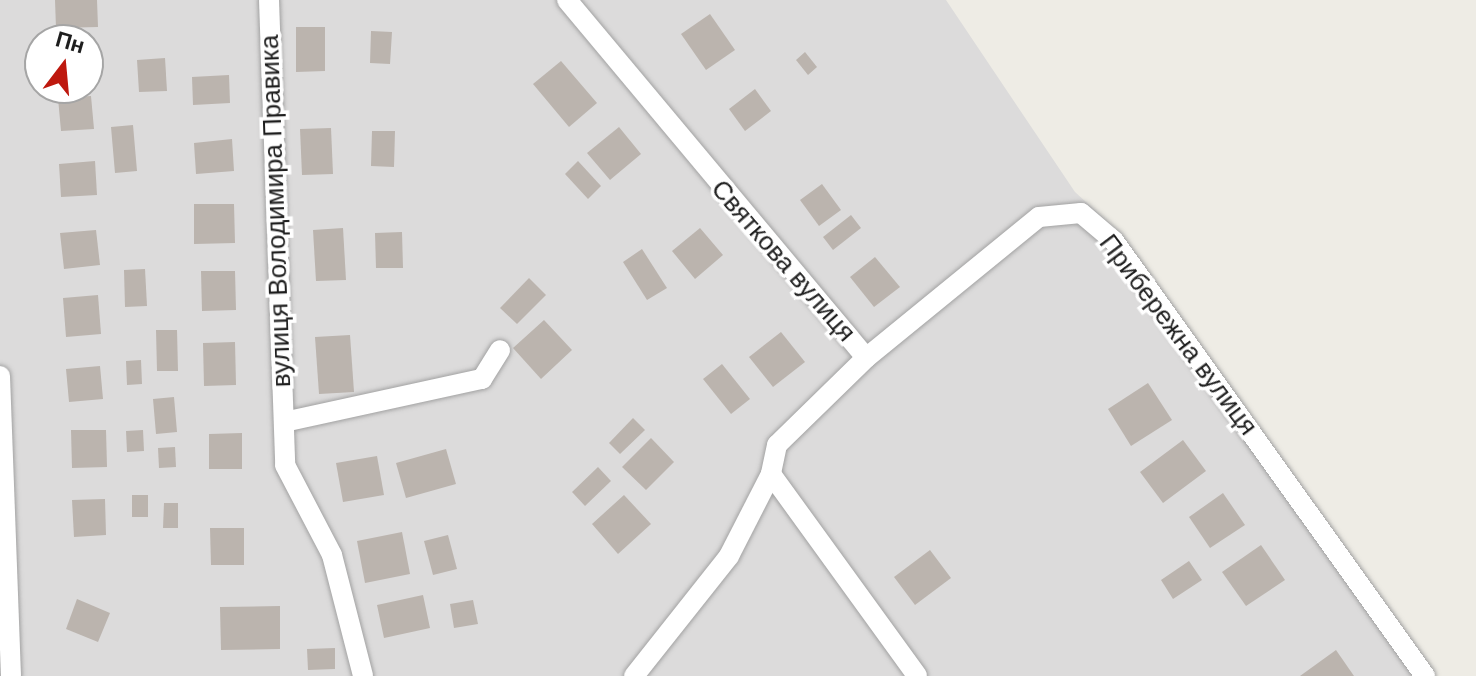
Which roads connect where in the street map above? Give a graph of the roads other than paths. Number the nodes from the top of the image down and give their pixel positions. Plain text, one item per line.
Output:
1 (269, 0) edge
2 (567, 0) edge
3 (500, 350) dead end
4 (866, 358) junction
5 (0, 376) edge
6 (284, 422) junction
7 (771, 474) junction
8 (11, 676) edge
9 (363, 676) edge
10 (634, 676) edge
11 (917, 676) edge
12 (1425, 676) edge

1 - 6 street, вулиця Володимира Правика
2 - 4 street, Святкова вулиця
3 - 6 street, вулиця Володимира Правика
4 - 7 street, Святкова вулиця
4 - 12 street, Прибережна вулиця
5 - 8 street
6 - 9 street, вулиця Володимира Правика
7 - 10 street, Святкова вулиця
7 - 11 street

